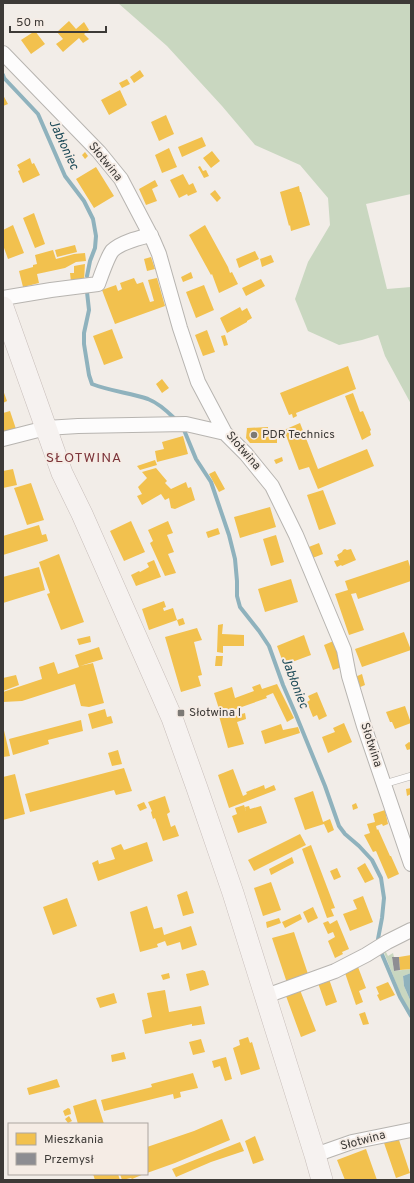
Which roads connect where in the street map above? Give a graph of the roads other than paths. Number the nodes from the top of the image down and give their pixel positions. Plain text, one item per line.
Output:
1 (3, 53) edge
2 (151, 235) junction
3 (3, 298) edge
4 (3, 307) edge
5 (46, 428) junction
6 (225, 432) junction
7 (3, 439) edge
8 (411, 776) edge
9 (384, 784) junction
10 (411, 864) edge
11 (411, 930) edge
12 (266, 996) junction
13 (411, 1130) edge
14 (316, 1155) junction
15 (322, 1180) edge

1 - 2 street, Słotwina
2 - 3 street
2 - 6 street, Słotwina
4 - 5 main road
5 - 6 street
5 - 7 street
5 - 12 main road
6 - 9 street, Słotwina
8 - 9 lane
9 - 10 street, Słotwina
11 - 12 street
12 - 14 main road
13 - 14 street, Słotwina
14 - 15 main road

